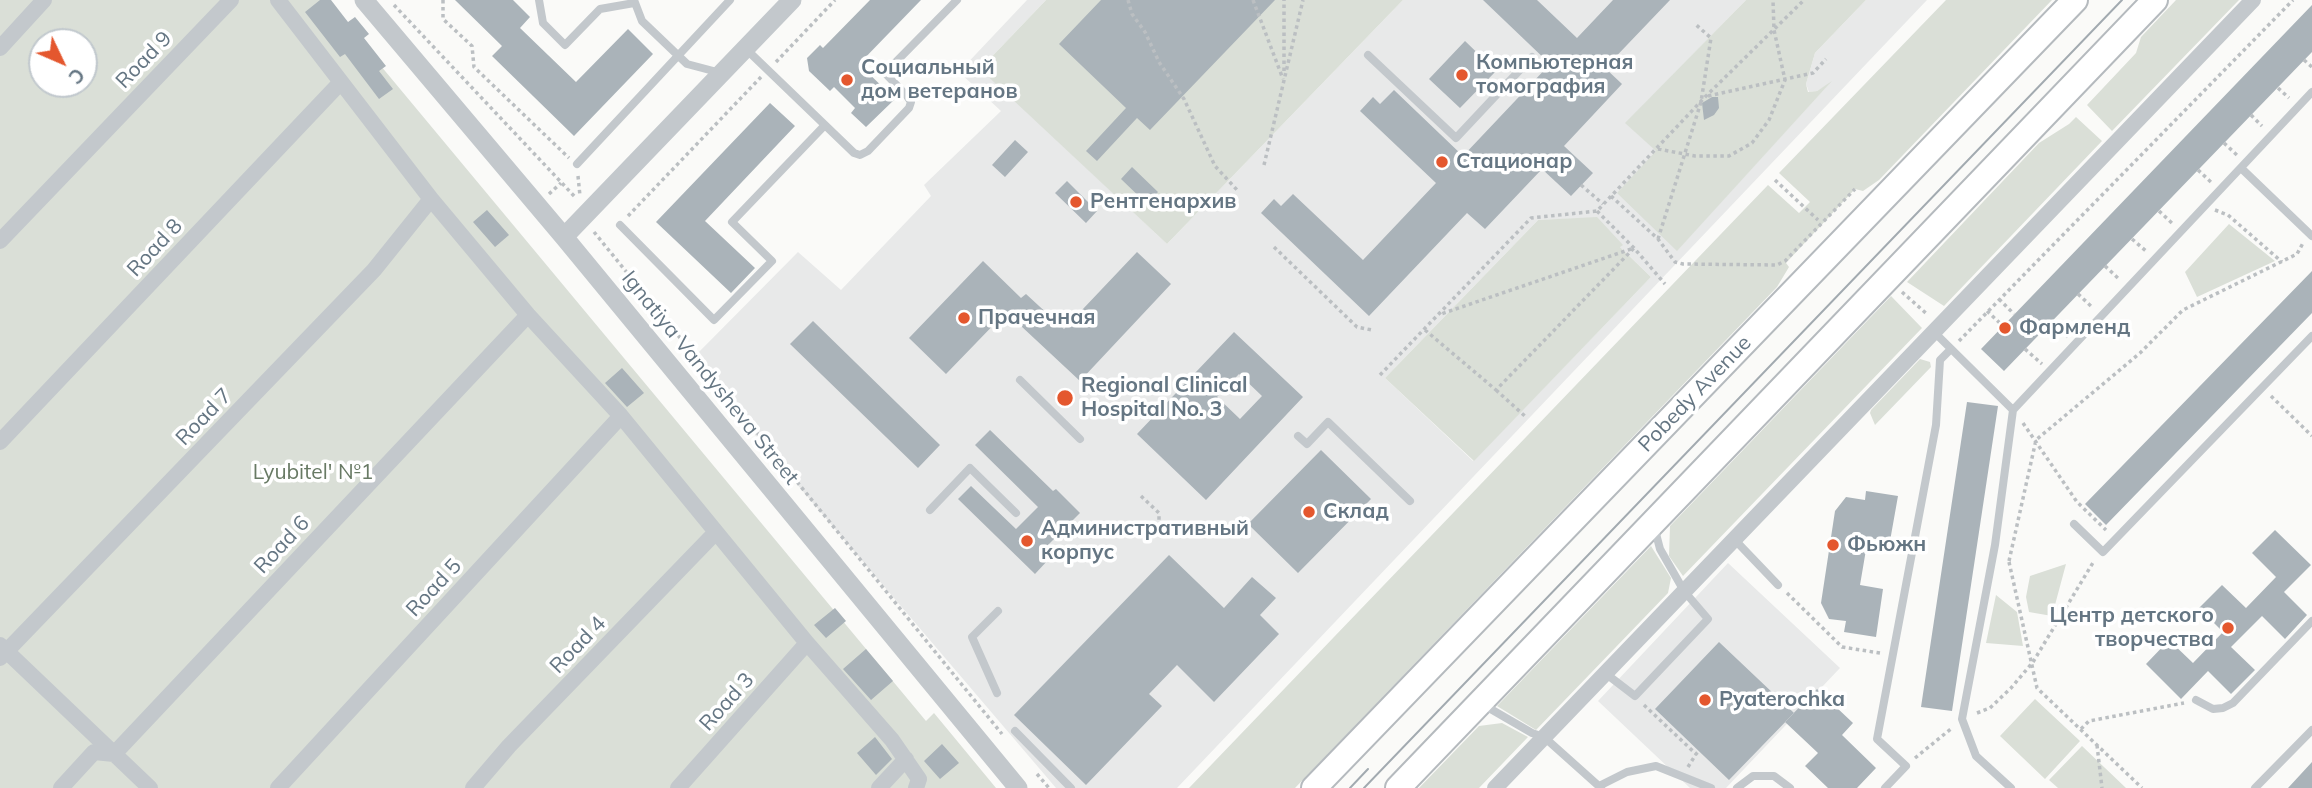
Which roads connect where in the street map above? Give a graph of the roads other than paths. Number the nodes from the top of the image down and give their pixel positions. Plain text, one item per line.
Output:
1 (44, 0) edge
2 (231, 0) edge
3 (278, 0) edge
4 (364, 0) edge
5 (539, 0) edge
6 (720, 0) edge
7 (730, 0) edge
8 (792, 0) edge
9 (957, 0) edge
10 (2076, 0) edge
11 (2155, 0) edge
12 (2253, 0) edge
13 (634, 1) edge
14 (721, 10) junction
15 (0, 48) edge
16 (745, 48) junction
17 (678, 55) junction
18 (1368, 55) dead end
19 (1532, 57) dead end
20 (722, 73) junction
21 (340, 83) junction
22 (2312, 92) edge
23 (825, 125) junction
24 (577, 164) road end
25 (2241, 168) junction
26 (430, 199) junction
27 (620, 225) road end
28 (2312, 236) edge
29 (564, 237) junction
30 (0, 241) edge
31 (528, 315) junction
32 (1932, 325) junction
33 (2312, 336) edge
34 (1951, 349) junction
35 (1020, 380) dead end
36 (2013, 410) junction
37 (621, 416) junction
38 (1298, 436) dead end
39 (1080, 439) dead end
40 (0, 442) edge
41 (1410, 501) dead end
42 (930, 510) dead end
43 (1016, 513) dead end
44 (1654, 523) junction
45 (2074, 524) dead end
46 (715, 533) junction
47 (1734, 539) junction
48 (1778, 584) road end
49 (1684, 591) junction
50 (998, 611) dead end
51 (2312, 621) edge
52 (807, 643) junction
53 (2, 651) edge
54 (1605, 673) junction
55 (997, 693) dead end
56 (2196, 700) road end
57 (1479, 703) junction
58 (2312, 730) edge
59 (1015, 731) dead end
60 (1544, 737) junction
61 (114, 754) junction
62 (906, 759) junction
63 (917, 783) edge
64 (1600, 787) edge
65 (61, 788) edge
66 (150, 788) edge
67 (278, 788) edge
68 (472, 788) edge
69 (678, 788) edge
70 (878, 788) edge
71 (1018, 788) edge
72 (1071, 788) edge
73 (1314, 788) edge
74 (1398, 788) edge
75 (1495, 788) edge
76 (1711, 788) edge
77 (1737, 788) edge
78 (1790, 788) edge
79 (1885, 788) edge
80 (2011, 788) edge
81 (2255, 788) edge

1 - 15 street
2 - 30 street, Road 9
3 - 21 street
4 - 29 street, Ignatiya Vandysheva Street
5 - 13 lane
6 - 14 lane
7 - 14 lane
8 - 16 street
9 - 23 lane
10 - 73 main road, Pobedy Avenue
11 - 44 main road
12 - 32 street
13 - 17 lane
14 - 17 lane
16 - 20 street
16 - 23 lane
17 - 20 lane
17 - 24 lane
18 - 19 lane
20 - 29 street
21 - 26 street
21 - 40 street, Road 8
22 - 25 lane
23 - 27 lane
25 - 28 lane
25 - 36 lane
26 - 31 street
26 - 53 street, Road 7
29 - 71 street, Ignatiya Vandysheva Street
31 - 37 street
31 - 61 street, Road 6
32 - 34 lane
32 - 47 street
33 - 45 lane
34 - 36 lane
34 - 79 lane
35 - 39 lane
36 - 80 lane
37 - 46 street
37 - 67 street, Road 5
38 - 41 lane
42 - 43 lane
44 - 49 lane
44 - 57 main road
46 - 52 street
46 - 68 street, Road 4
47 - 48 lane
47 - 49 street
49 - 54 street
49 - 54 lane
50 - 55 lane
51 - 56 lane
52 - 62 street
52 - 69 street, Road 3
53 - 61 street
54 - 60 street
57 - 60 lane
57 - 74 main road
58 - 81 lane
59 - 72 lane
60 - 64 lane
60 - 75 street
61 - 65 street
61 - 66 street
62 - 63 street
62 - 70 street
64 - 76 lane
77 - 78 lane

